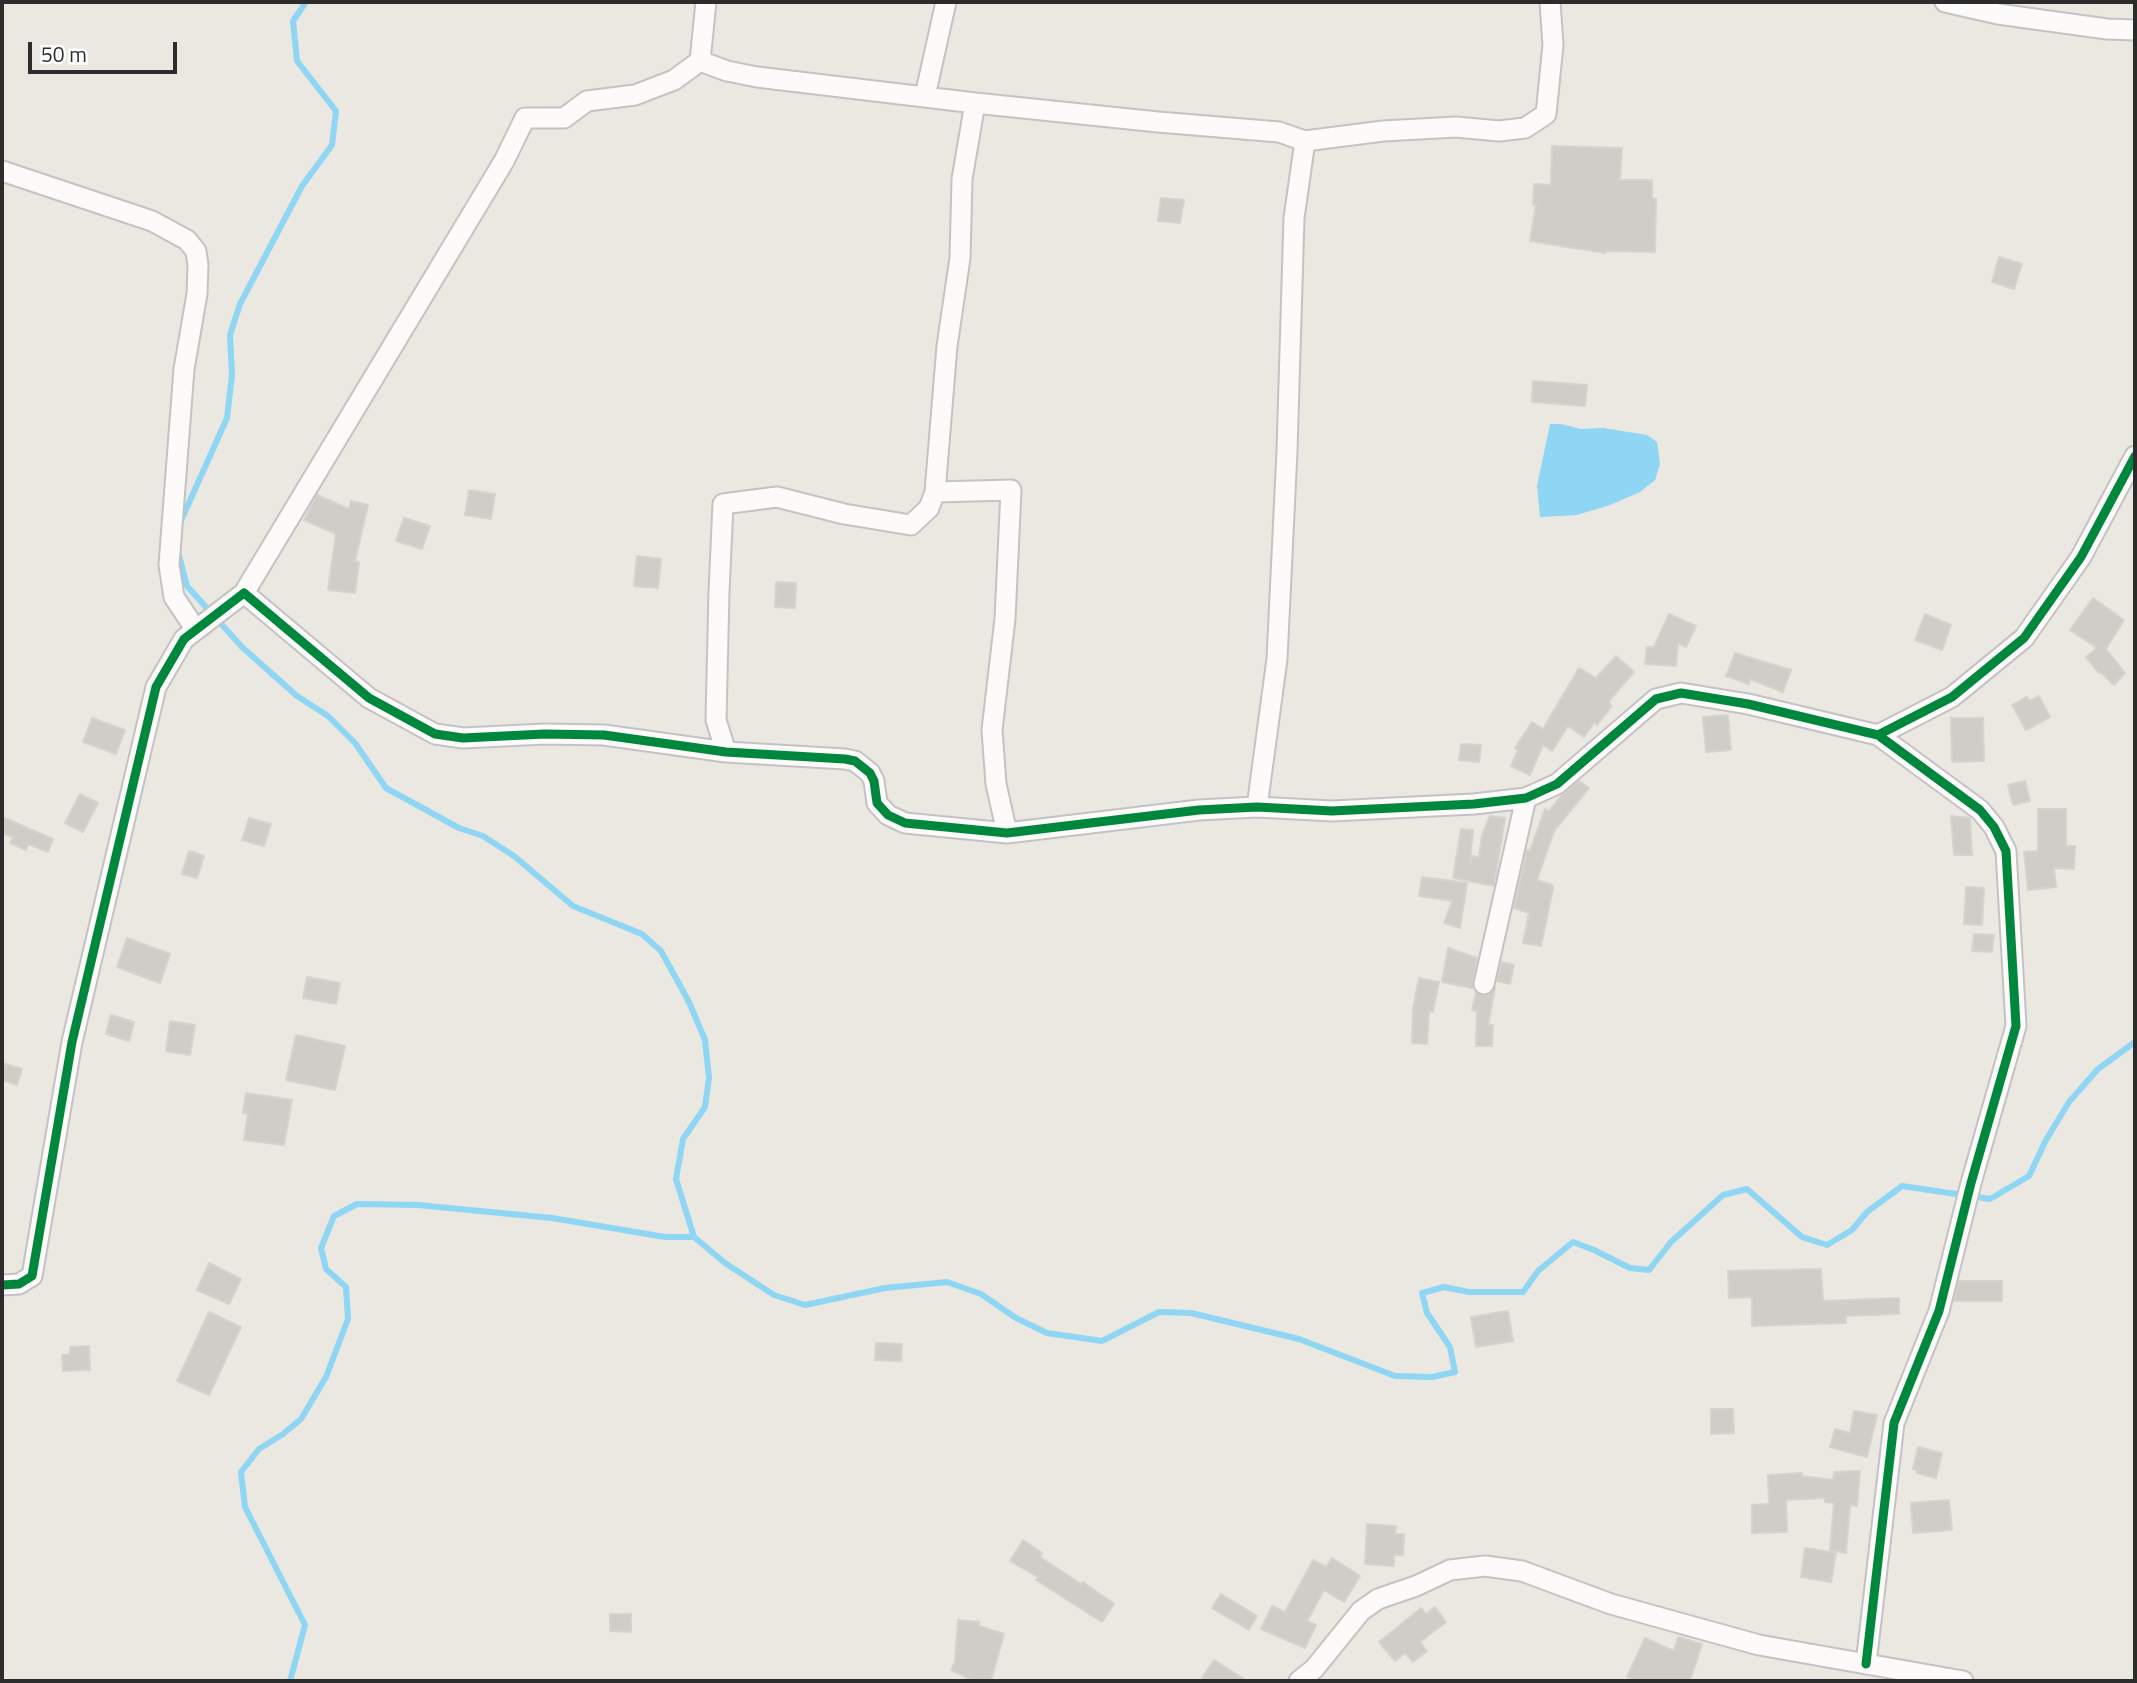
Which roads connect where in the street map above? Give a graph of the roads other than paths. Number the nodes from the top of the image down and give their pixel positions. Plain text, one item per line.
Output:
1 (706, 2) edge
2 (946, 2) edge
3 (1550, 2) edge
4 (1945, 2) edge
5 (2135, 30) edge
6 (701, 61) junction
7 (925, 96) junction
8 (975, 103) junction
9 (1305, 141) junction
10 (2, 171) edge
11 (2135, 456) edge
12 (935, 492) junction
13 (239, 597) junction
14 (200, 627) junction
15 (1878, 735) junction
16 (726, 752) junction
17 (1526, 798) junction
18 (1257, 807) junction
19 (1007, 833) junction
20 (1484, 984) dead end
21 (2, 1285) edge
22 (1866, 1664) junction
23 (1299, 1681) edge
24 (1963, 1681) edge

1 - 6 street
2 - 7 street
3 - 9 street
4 - 5 street
6 - 7 street
6 - 13 street
7 - 8 street
8 - 9 street
8 - 12 street
9 - 18 street
10 - 14 street
11 - 15 street
12 - 16 street
12 - 19 street
13 - 14 street
13 - 16 street
14 - 21 street
15 - 17 street
15 - 22 street
16 - 19 street
17 - 18 street
17 - 20 street
18 - 19 street
22 - 23 street
22 - 24 street

